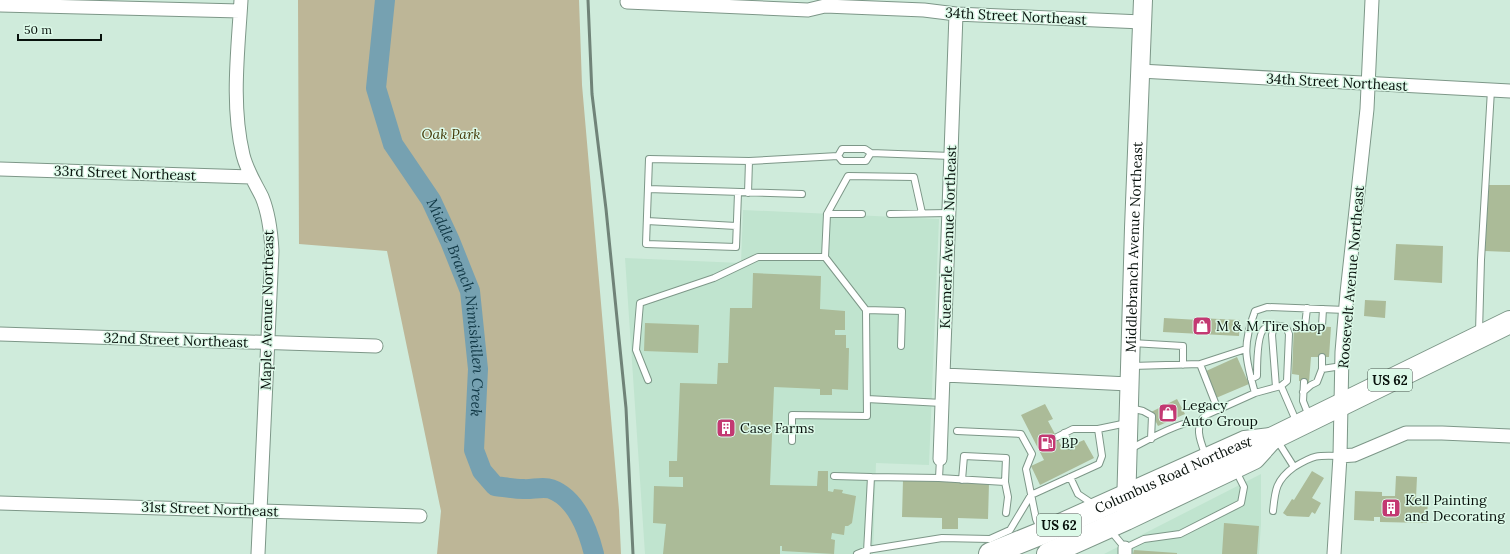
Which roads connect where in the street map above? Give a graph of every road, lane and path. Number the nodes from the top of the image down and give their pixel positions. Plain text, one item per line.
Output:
1 (1143, 0) edge
2 (1372, 0) edge
3 (627, 2) dead end
4 (0, 4) edge
5 (240, 6) edge
6 (956, 14) junction
7 (1142, 22) junction
8 (1140, 72) junction
9 (1368, 83) junction
10 (1491, 90) junction
11 (1510, 91) edge
12 (871, 153) junction
13 (838, 156) junction
14 (951, 156) junction
15 (749, 162) junction
16 (0, 169) edge
17 (251, 177) junction
18 (648, 189) junction
19 (738, 193) junction
20 (748, 193) junction
21 (802, 194) dead end
22 (922, 213) junction
23 (949, 213) junction
24 (827, 214) junction
25 (862, 214) dead end
26 (890, 214) dead end
27 (647, 222) junction
28 (736, 226) junction
29 (825, 257) junction
30 (1307, 308) junction
31 (1323, 309) junction
32 (866, 310) junction
33 (1346, 310) junction
34 (1510, 322) edge
35 (1274, 325) junction
36 (1305, 326) dead end
37 (1322, 326) dead end
38 (0, 334) edge
39 (1479, 337) junction
40 (268, 343) junction
41 (1131, 343) junction
42 (376, 346) dead end
43 (901, 346) dead end
44 (1246, 349) junction
45 (1322, 357) dead end
46 (1200, 364) junction
47 (1183, 365) junction
48 (1130, 366) junction
49 (1342, 366) junction
50 (1322, 369) junction
51 (944, 375) junction
52 (1251, 379) junction
53 (648, 380) dead end
54 (1304, 382) dead end
55 (1129, 384) junction
56 (1279, 386) junction
57 (1303, 392) junction
58 (1255, 393) junction
59 (867, 399) junction
60 (942, 403) junction
61 (1341, 404) junction
62 (1218, 410) junction
63 (1129, 415) junction
64 (1304, 423) junction
65 (1183, 424) dead end
66 (1098, 429) junction
67 (957, 431) dead end
68 (1064, 433) junction
69 (1510, 436) edge
70 (1057, 437) dead end
71 (1273, 438) junction
72 (1151, 439) junction
73 (792, 442) dead end
74 (1036, 446) dead end
75 (1071, 446) dead end
76 (1030, 449) junction
77 (1128, 449) junction
78 (1340, 456) junction
79 (940, 459) joint
80 (1207, 460) junction
81 (1080, 465) dead end
82 (1234, 467) junction
83 (1294, 467) junction
84 (1083, 472) junction
85 (834, 476) dead end
86 (871, 477) junction
87 (1070, 477) junction
88 (940, 478) junction
89 (962, 480) junction
90 (1005, 482) junction
91 (1031, 495) junction
92 (1127, 495) junction
93 (0, 503) edge
94 (1098, 508) junction
95 (259, 511) junction
96 (1273, 511) dead end
97 (1006, 513) dead end
98 (420, 516) dead end
99 (1117, 523) junction
100 (1043, 532) junction
101 (1125, 551) edge
102 (867, 552) edge
103 (258, 554) edge
104 (857, 554) edge
105 (990, 554) edge
106 (1048, 554) edge
107 (1334, 554) edge

1 - 7 street, Middlebranch Avenue Northeast
2 - 9 street, Roosevelt Avenue Northeast
3 - 6 street, 34th Street Northeast
4 - 5 street
5 - 17 street, Maple Avenue Northeast
6 - 7 street, 34th Street Northeast
6 - 14 street, Kuemerle Avenue Northeast
7 - 8 street, Middlebranch Avenue Northeast
8 - 9 street, 34th Street Northeast
8 - 41 street, Middlebranch Avenue Northeast
9 - 10 street, 34th Street Northeast
9 - 33 street, Roosevelt Avenue Northeast
10 - 11 street, 34th Street Northeast
10 - 39 lane
12 - 13 lane
12 - 13 lane
12 - 14 lane
13 - 15 lane
14 - 23 street, Kuemerle Avenue Northeast
15 - 18 lane
15 - 20 lane
16 - 17 street, 33rd Street Northeast
17 - 40 street, Maple Avenue Northeast
18 - 19 lane
18 - 27 lane
19 - 20 lane
19 - 28 lane
20 - 21 lane
22 - 23 lane
22 - 24 lane
22 - 26 lane
23 - 51 street, Kuemerle Avenue Northeast
24 - 25 lane
24 - 29 lane
27 - 28 lane
27 - 28 lane
29 - 32 lane
29 - 53 lane
30 - 31 lane
30 - 36 lane
30 - 44 lane
31 - 33 lane
31 - 37 lane
32 - 43 lane
32 - 59 lane
33 - 49 street, Roosevelt Avenue Northeast
34 - 39 highway, Columbus Road Northeast / US 62
35 - 52 lane
35 - 56 lane
35 - 56 lane
38 - 40 street, 32nd Street Northeast
39 - 61 highway, Columbus Road Northeast / US 62
40 - 42 street, 32nd Street Northeast
40 - 95 street, Maple Avenue Northeast
41 - 47 lane
41 - 48 street, Middlebranch Avenue Northeast
44 - 46 lane
44 - 52 lane
45 - 50 lane
46 - 47 lane
46 - 62 lane
47 - 48 lane
48 - 55 street, Middlebranch Avenue Northeast
49 - 50 lane
49 - 61 street, Roosevelt Avenue Northeast
50 - 57 lane
51 - 55 street
51 - 60 street, Kuemerle Avenue Northeast
52 - 58 lane
54 - 57 lane
55 - 63 street, Middlebranch Avenue Northeast
56 - 58 lane
56 - 64 lane
57 - 64 lane
58 - 62 lane
59 - 60 lane
59 - 73 lane
60 - 79 street, Kuemerle Avenue Northeast
61 - 64 highway, Columbus Road Northeast / US 62
61 - 78 street, Roosevelt Avenue Northeast
62 - 80 lane
63 - 66 lane
63 - 72 lane
63 - 77 street, Middlebranch Avenue Northeast
64 - 71 highway, Columbus Road Northeast / US 62
65 - 72 lane
66 - 68 lane
66 - 84 lane
67 - 76 lane
68 - 70 lane
68 - 75 lane
69 - 78 street
71 - 80 highway, Columbus Road Northeast / US 62
71 - 82 highway, Columbus Road Northeast / US 62
71 - 83 lane
72 - 77 lane
74 - 76 lane
76 - 91 lane
77 - 92 street, Middlebranch Avenue Northeast
78 - 83 lane
78 - 107 street, Roosevelt Avenue Northeast
79 - 88 lane
80 - 92 highway, Columbus Road Northeast / US 62
81 - 84 lane
82 - 99 highway, Columbus Road Northeast / US 62
82 - 101 lane
83 - 96 lane
84 - 87 lane
85 - 86 lane
86 - 88 lane
86 - 102 lane
87 - 91 lane
87 - 94 lane
88 - 89 lane
89 - 90 lane
89 - 90 lane
90 - 97 lane
91 - 100 lane
91 - 102 lane
92 - 94 highway, Columbus Road Northeast / US 62
92 - 99 street, Middlebranch Avenue Northeast
93 - 95 street, 31st Street Northeast
94 - 100 highway, Columbus Road Northeast / US 62
95 - 98 street, 31st Street Northeast
95 - 103 street, Maple Avenue Northeast
99 - 101 lane
99 - 106 highway, Columbus Road Northeast / US 62
100 - 105 highway, Columbus Road Northeast / US 62
102 - 104 lane

